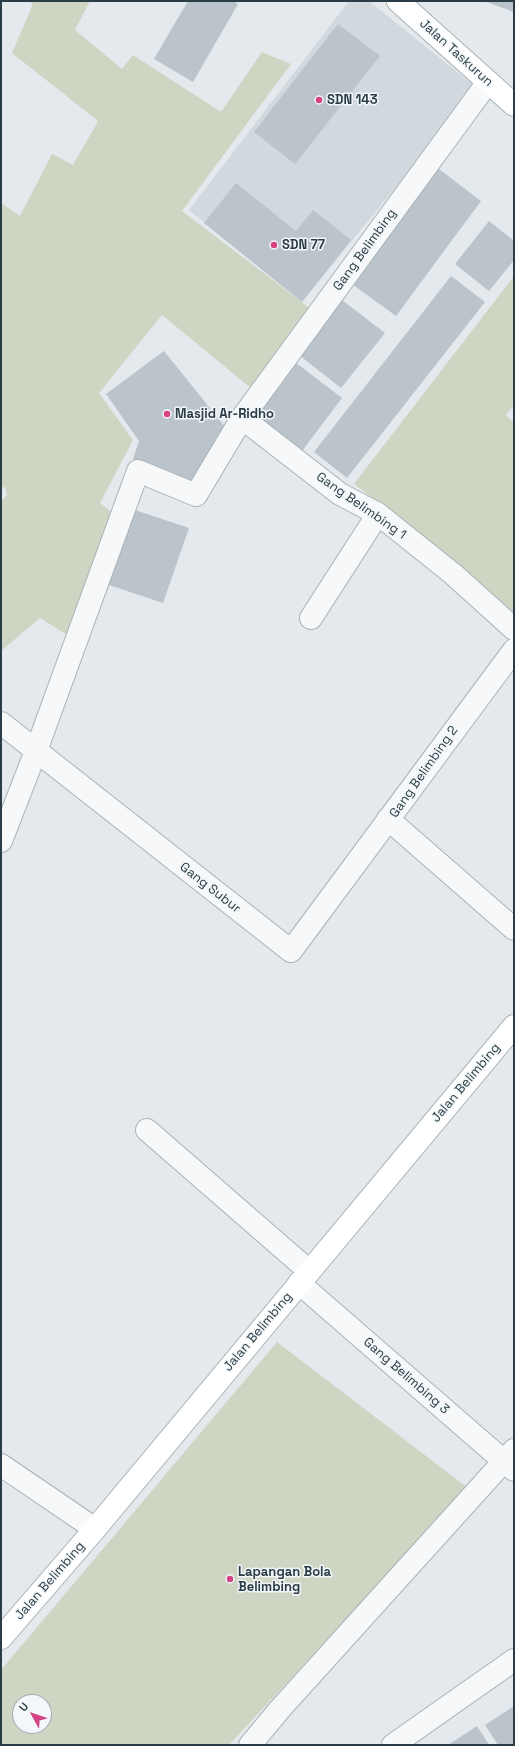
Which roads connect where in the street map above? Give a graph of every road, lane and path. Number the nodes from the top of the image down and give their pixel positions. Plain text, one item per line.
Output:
1 (402, 2) edge
2 (488, 82) junction
3 (514, 104) edge
4 (242, 418) junction
5 (378, 514) junction
6 (311, 618) dead end
7 (514, 629) edge
8 (514, 650) edge
9 (1, 723) edge
10 (36, 751) junction
11 (388, 819) junction
12 (1, 842) edge
13 (514, 929) edge
14 (514, 1026) edge
15 (147, 1130) dead end
16 (304, 1277) junction
17 (510, 1460) edge
18 (1, 1465) edge
19 (95, 1529) junction
20 (1, 1638) edge
21 (514, 1660) edge
22 (250, 1745) edge
23 (393, 1745) edge

1 - 2 street, Jalan Taskurun
2 - 3 street, Jalan Taskurun
2 - 4 street, Gang Belimbing
4 - 5 street, Gang Belimbing 1
4 - 10 street, Gang Belimbing
5 - 6 street
5 - 7 street, Gang Belimbing 1
8 - 11 street, Gang Belimbing 2
9 - 10 street, Gang Subur
10 - 11 street, Gang Subur
10 - 12 street
11 - 13 street, Gang Belimbing 2
14 - 16 street, Jalan Belimbing
15 - 16 street, Gang Belimbing 3
16 - 17 street, Gang Belimbing 3
16 - 19 street, Jalan Belimbing
17 - 22 street
18 - 19 street
19 - 20 street, Jalan Belimbing
21 - 23 street

